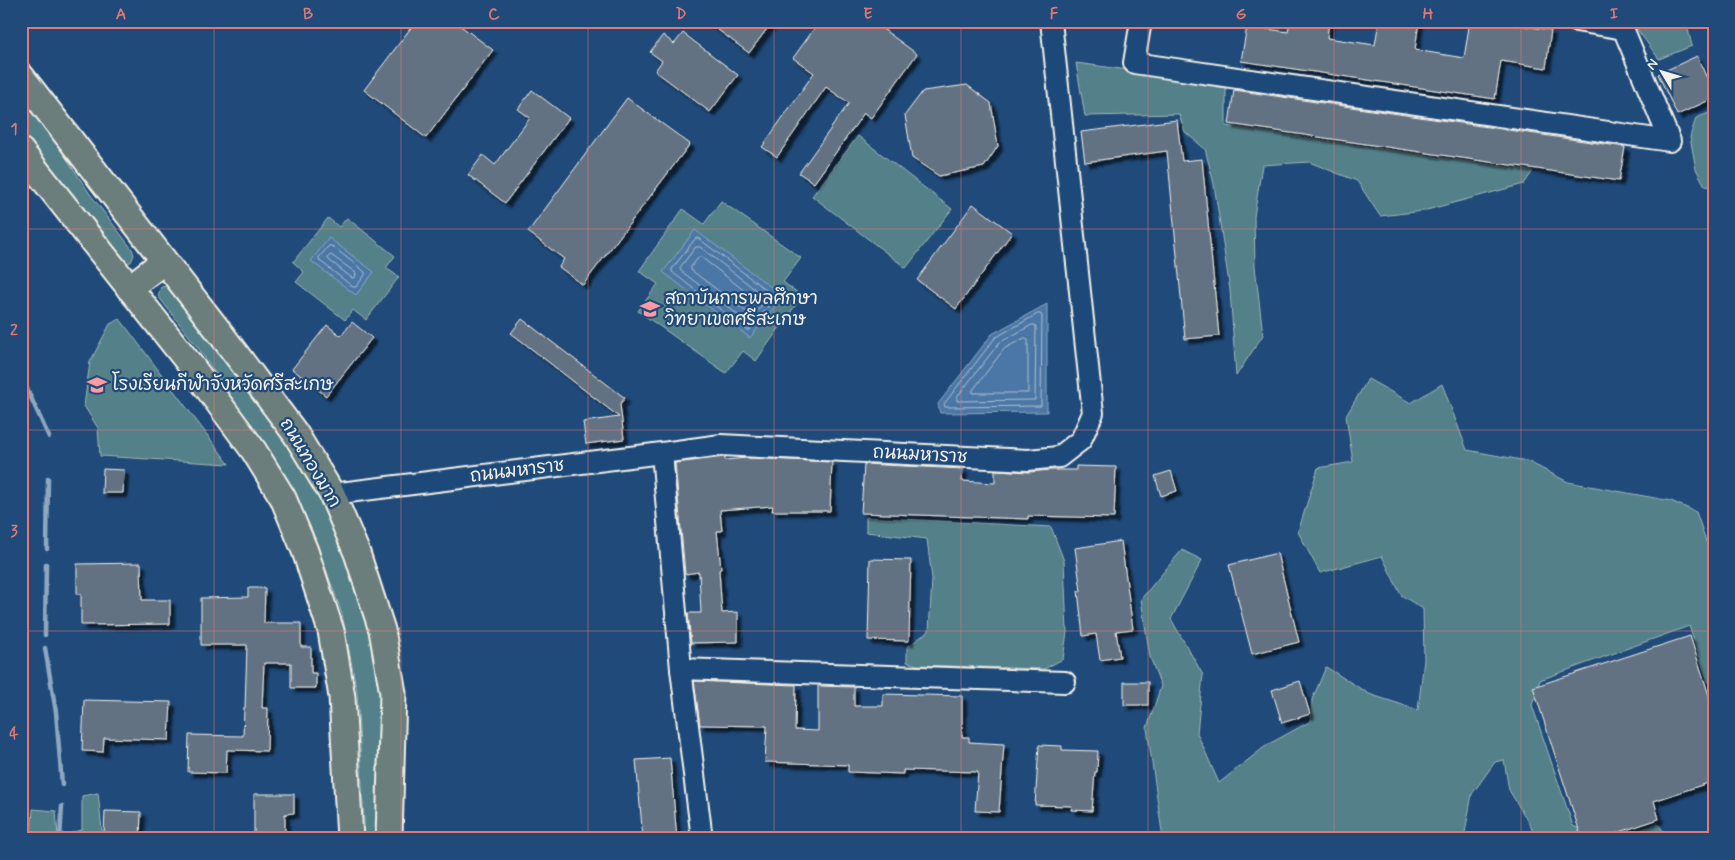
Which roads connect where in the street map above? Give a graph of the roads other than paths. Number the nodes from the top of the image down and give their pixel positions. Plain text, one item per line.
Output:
1 (1051, 21) edge
2 (1141, 21) edge
3 (1576, 21) edge
4 (1622, 25) edge
5 (21, 76) edge
6 (21, 151) edge
7 (164, 261) junction
8 (129, 288) junction
9 (662, 454) junction
10 (332, 494) junction
11 (681, 669) junction
12 (1064, 682) dead end
13 (350, 839) edge
14 (390, 839) edge
15 (702, 839) edge

1 - 9 street, ถนนมหาราช
2 - 4 street
3 - 4 street
5 - 7 main road, ถนนทองมาก
6 - 8 main road
7 - 8 main road
7 - 10 main road, ถนนทองมาก
8 - 13 main road
9 - 10 street, ถนนมหาราช
9 - 11 street
10 - 14 main road, ถนนทองมาก
11 - 12 street
11 - 15 street

